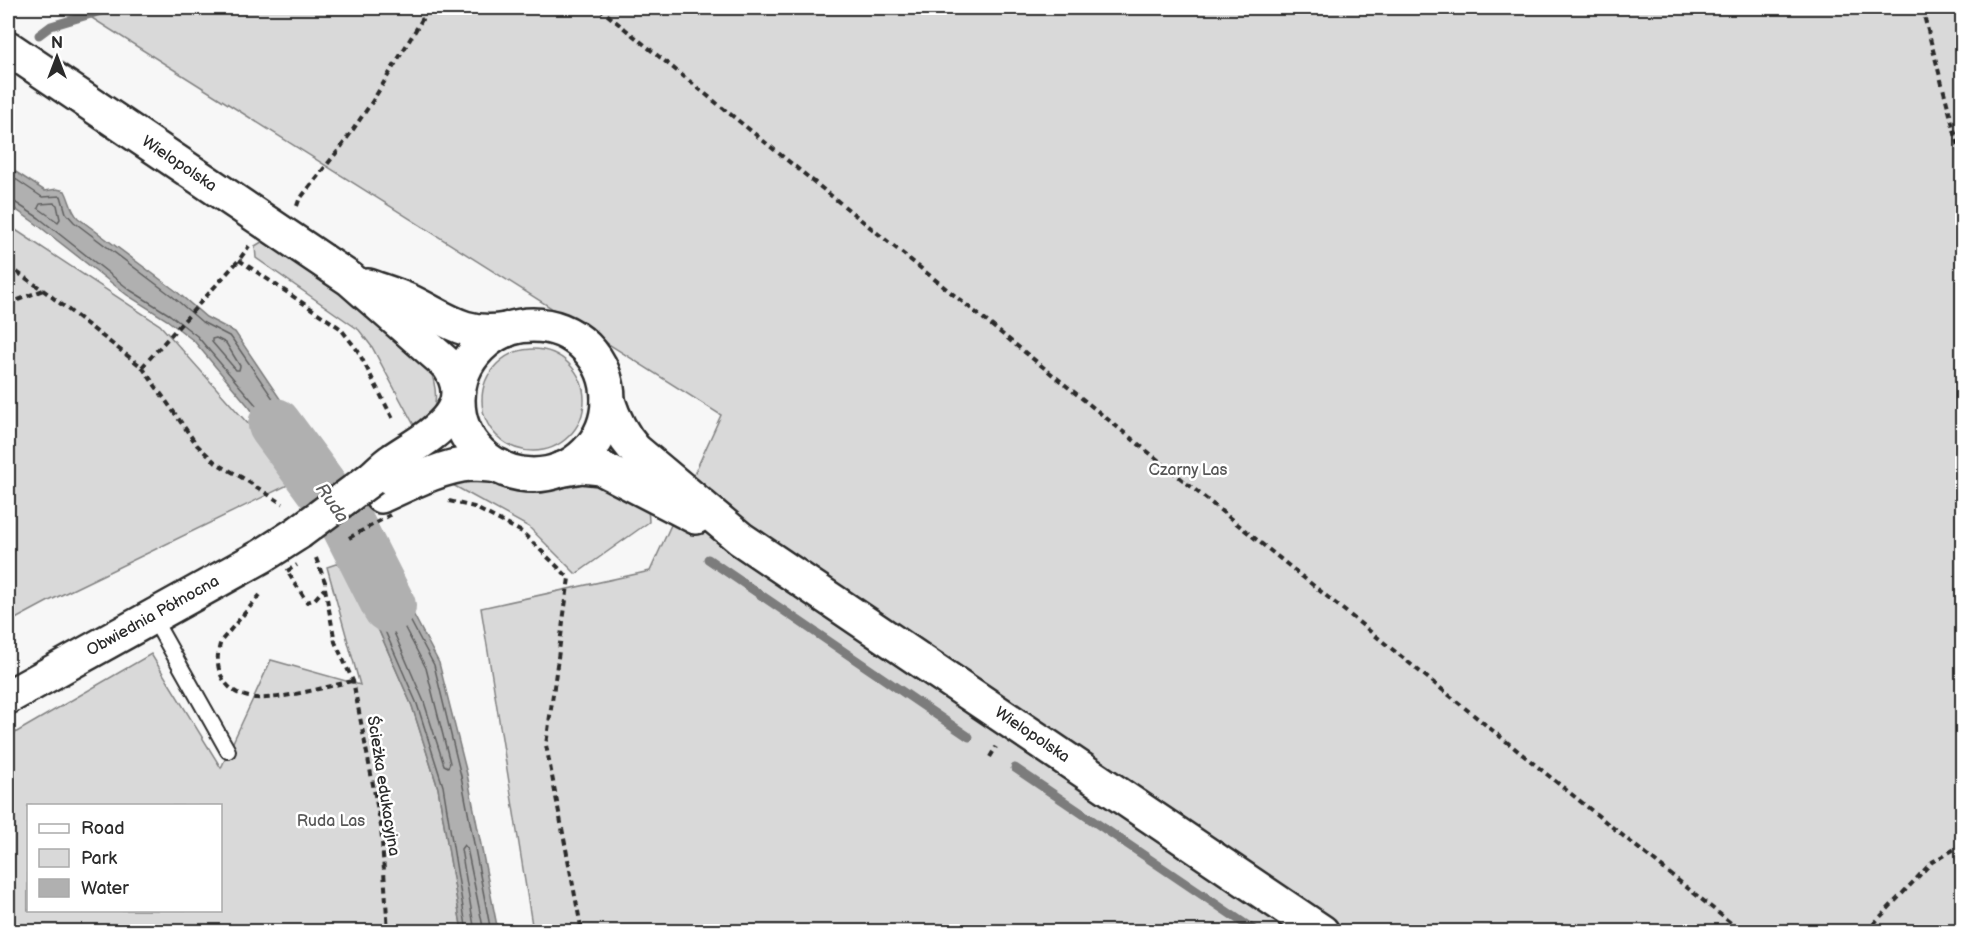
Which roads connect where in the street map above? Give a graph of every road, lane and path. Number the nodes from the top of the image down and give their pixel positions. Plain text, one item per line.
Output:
1 (429, 8) edge
2 (599, 8) edge
3 (1923, 8) edge
4 (8, 48) edge
5 (1962, 160) edge
6 (299, 200) dead end
7 (8, 266) edge
8 (350, 279) junction
9 (43, 290) junction
10 (8, 304) edge
11 (506, 330) junction
12 (142, 367) junction
13 (458, 394) junction
14 (608, 401) junction
15 (399, 431) dead end
16 (499, 466) junction
17 (559, 470) junction
18 (376, 487) junction
19 (442, 500) dead end
20 (294, 521) junction
21 (741, 539) junction
22 (270, 572) junction
23 (152, 616) junction
24 (353, 681) junction
25 (8, 697) edge
26 (228, 751) dead end
27 (1962, 846) edge
28 (388, 932) edge
29 (582, 932) edge
30 (1322, 932) edge
31 (1742, 932) edge
32 (1866, 932) edge

1 - 6 path
2 - 31 path
3 - 5 path
4 - 8 main road, Wielopolska
7 - 9 path
8 - 11 main road, Wielopolska
8 - 13 main road, Wielopolska
9 - 10 path
9 - 12 path
11 - 13 main road
11 - 14 main road
12 - 15 path
12 - 20 path
13 - 16 main road
13 - 18 main road, Obwiednia Północna
14 - 17 main road
14 - 21 main road, Wielopolska
16 - 17 main road
16 - 18 main road, Obwiednia Północna
17 - 21 main road, Wielopolska
18 - 20 main road, Obwiednia Północna, bridge
19 - 29 path
20 - 22 main road, Obwiednia Północna
21 - 30 main road, Wielopolska
22 - 23 main road, Obwiednia Północna
22 - 24 path, Ścieżka edukacyjna
22 - 24 path
23 - 25 main road, Obwiednia Północna
23 - 26 lane
24 - 28 path, Ścieżka edukacyjna
27 - 32 path

